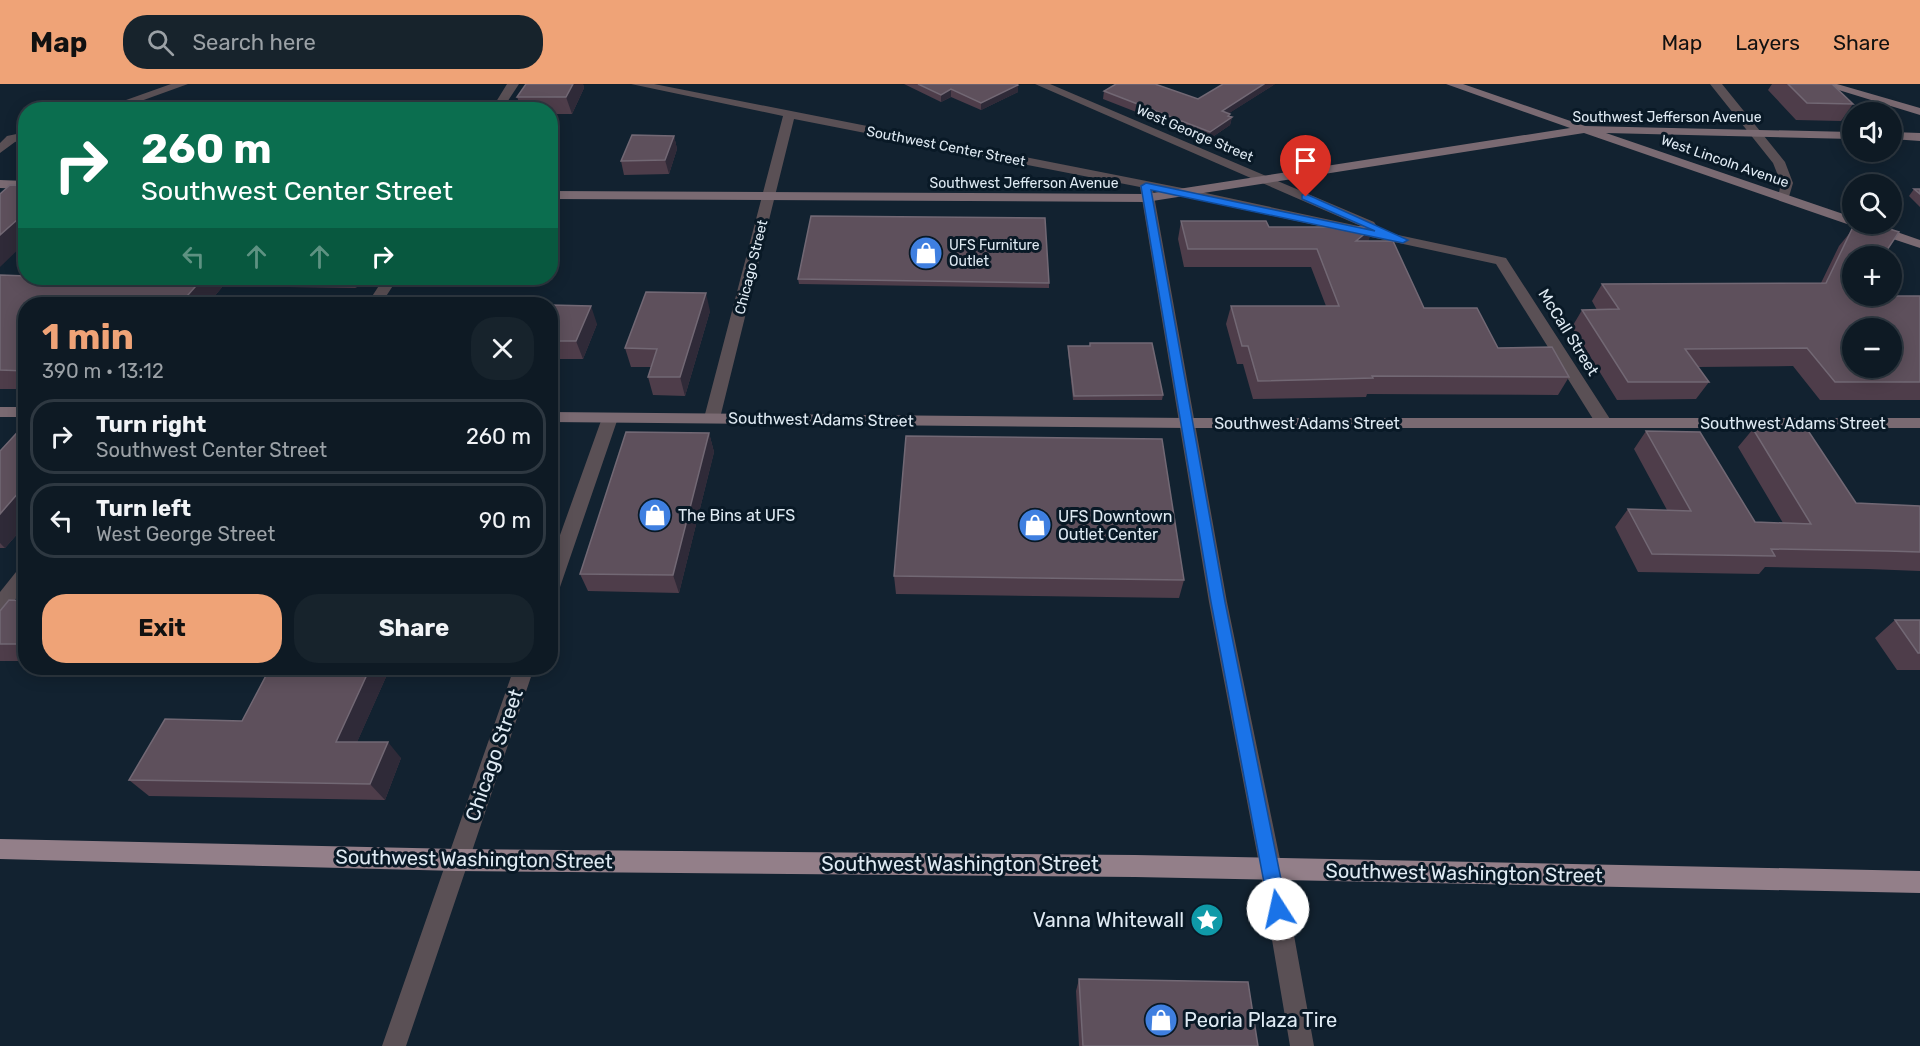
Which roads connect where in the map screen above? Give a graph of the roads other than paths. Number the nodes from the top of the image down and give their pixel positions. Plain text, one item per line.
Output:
1 (182, 84) edge
2 (513, 84) edge
3 (637, 84) edge
4 (1041, 84) edge
5 (1452, 84) edge
6 (1716, 84) edge
7 (1825, 84) edge
8 (127, 102) edge
9 (501, 102) edge
10 (1920, 112) edge
11 (789, 115) junction
12 (0, 128) edge
13 (1587, 129) junction
14 (1754, 131) junction
15 (1842, 135) edge
16 (1902, 136) edge
17 (18, 137) edge
18 (1920, 137) edge
19 (11, 139) junction
20 (0, 149) edge
21 (1267, 179) junction
22 (0, 184) edge
23 (18, 185) edge
24 (1146, 192) junction
25 (1187, 193) junction
26 (558, 195) edge
27 (769, 197) junction
28 (1784, 197) junction
29 (1842, 217) edge
30 (1890, 234) edge
31 (1403, 240) junction
32 (1920, 244) edge
33 (0, 412) edge
34 (18, 412) edge
35 (558, 417) edge
36 (609, 418) junction
37 (712, 418) junction
38 (1189, 423) junction
39 (1604, 423) junction
40 (1920, 423) edge
41 (558, 567) edge
42 (18, 582) edge
43 (0, 605) edge
44 (522, 675) edge
45 (0, 849) edge
46 (458, 860) junction
47 (1271, 869) junction
48 (1920, 882) edge
49 (394, 1046) edge
50 (1302, 1046) edge

1 - 8 street
2 - 9 street
3 - 11 street, Southwest Center Street
4 - 21 street, West George Street
5 - 13 main road, West Lincoln Avenue
6 - 14 street
7 - 10 main road
11 - 24 street, Southwest Center Street
11 - 27 street, Chicago Street
12 - 19 street
13 - 14 main road, Southwest Jefferson Avenue
13 - 21 main road, Southwest Jefferson Avenue
13 - 28 main road, West Lincoln Avenue
14 - 15 main road, Southwest Jefferson Avenue
14 - 28 street
16 - 18 main road
17 - 19 street
19 - 20 street
21 - 25 main road, Southwest Jefferson Avenue
21 - 31 street, West George Street
22 - 23 main road
24 - 25 main road, Southwest Jefferson Avenue
24 - 27 main road, Southwest Jefferson Avenue
24 - 38 street
25 - 31 street
26 - 27 main road, Southwest Jefferson Avenue
27 - 37 street, Chicago Street
28 - 29 main road, West Lincoln Avenue
30 - 32 main road
31 - 39 street, McCall Street
33 - 34 main road
35 - 36 main road, Southwest Adams Street
36 - 37 main road, Southwest Adams Street
36 - 41 street
37 - 38 main road, Southwest Adams Street
38 - 39 main road, Southwest Adams Street
38 - 47 street
39 - 40 main road, Southwest Adams Street
42 - 43 street
44 - 46 street, Chicago Street
45 - 46 main road, Southwest Washington Street
46 - 47 main road, Southwest Washington Street
46 - 49 street, Chicago Street
47 - 48 main road, Southwest Washington Street
47 - 50 street

